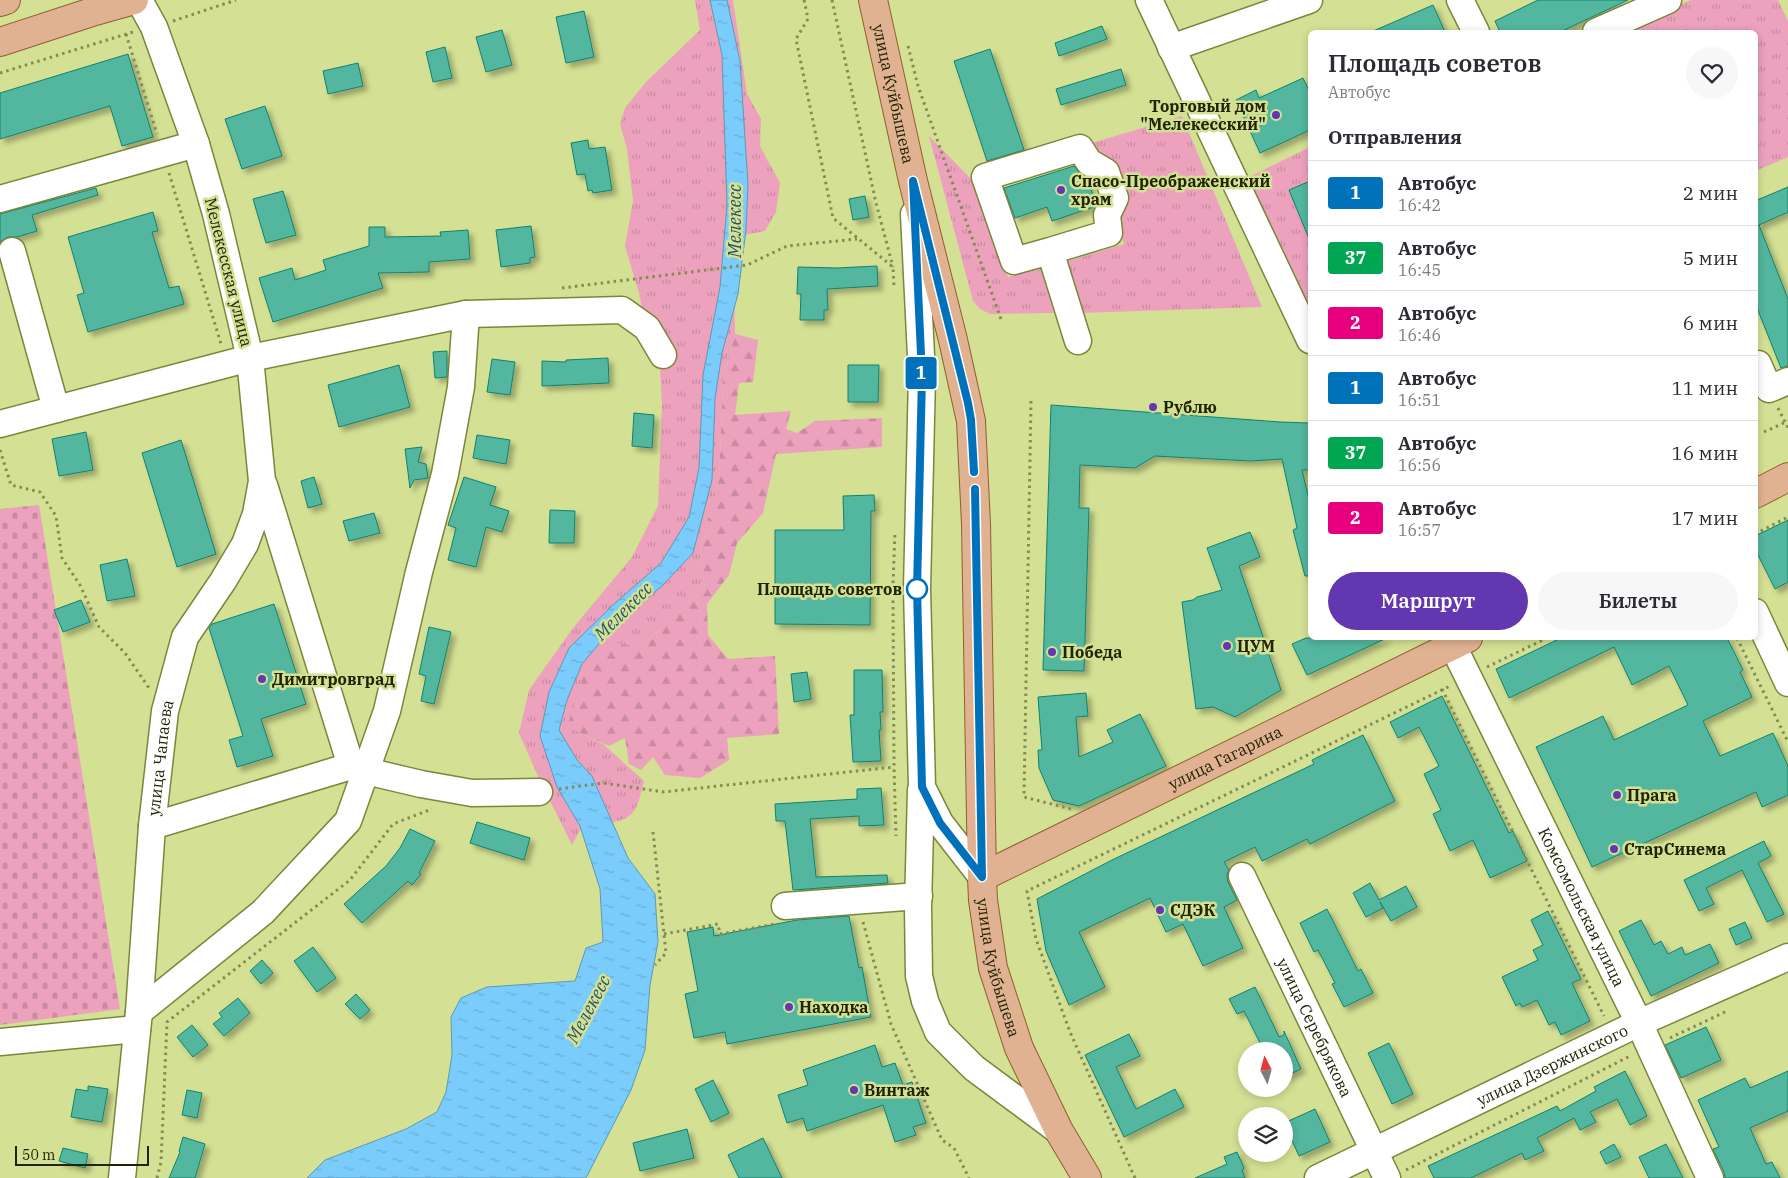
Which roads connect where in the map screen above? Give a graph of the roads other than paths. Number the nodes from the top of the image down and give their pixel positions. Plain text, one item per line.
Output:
1 (6, 0) edge
2 (134, 0) edge
3 (139, 0) edge
4 (873, 0) edge
5 (1149, 0) edge
6 (1309, 0) edge
7 (1460, 0) edge
8 (1668, 0) edge
9 (0, 2) edge
10 (1475, 30) edge
11 (1600, 30) edge
12 (0, 42) edge
13 (1170, 48) junction
14 (196, 144) junction
15 (913, 181) junction
16 (0, 198) edge
17 (12, 251) dead end
18 (1050, 251) junction
19 (466, 314) junction
20 (1308, 336) edge
21 (1078, 341) dead end
22 (663, 355) dead end
23 (250, 358) junction
24 (1758, 366) edge
25 (1788, 381) edge
26 (56, 410) junction
27 (0, 424) edge
28 (1788, 477) edge
29 (262, 481) junction
30 (1758, 492) edge
31 (1758, 618) edge
32 (1456, 640) edge
33 (1788, 683) edge
34 (358, 769) junction
35 (922, 787) junction
36 (539, 792) road end
37 (152, 826) junction
38 (1242, 876) dead end
39 (982, 877) junction
40 (918, 896) junction
41 (785, 906) dead end
42 (1788, 957) edge
43 (138, 1021) junction
44 (1639, 1024) junction
45 (0, 1042) edge
46 (1059, 1131) junction
47 (1373, 1151) junction
48 (1393, 1176) edge
49 (122, 1178) edge
50 (1087, 1178) edge
51 (1318, 1178) edge
52 (1710, 1178) edge

1 - 9 main road
2 - 12 main road
3 - 14 street, Мелекесская улица
4 - 15 main road, улица Куйбышева
5 - 13 street
6 - 13 street
7 - 10 street
8 - 11 street
13 - 20 street
14 - 16 street
14 - 23 street, Мелекесская улица
15 - 35 street
15 - 39 main road, улица Куйбышева
17 - 26 street
18 - 18 street
18 - 21 street
19 - 22 street
19 - 23 street
19 - 34 street
23 - 26 street, Мелекесская улица
23 - 29 street, улица Чапаева
24 - 25 street
26 - 27 street, Мелекесская улица
28 - 30 main road
29 - 34 street
29 - 37 street, улица Чапаева
31 - 33 street
32 - 39 main road, улица Гагарина
32 - 44 street, Комсомольская улица
34 - 36 street
34 - 37 street
34 - 43 street
35 - 39 street
35 - 40 street
37 - 43 street, улица Чапаева
38 - 47 street, улица Серебрякова
39 - 46 main road, улица Куйбышева
40 - 41 street
40 - 46 street
42 - 44 street, улица Дзержинского
43 - 45 street
43 - 49 street, улица Чапаева
44 - 47 street, улица Дзержинского
44 - 52 street, Комсомольская улица
46 - 50 main road, улица Куйбышева
47 - 48 street, улица Серебрякова
47 - 51 street, улица Дзержинского

